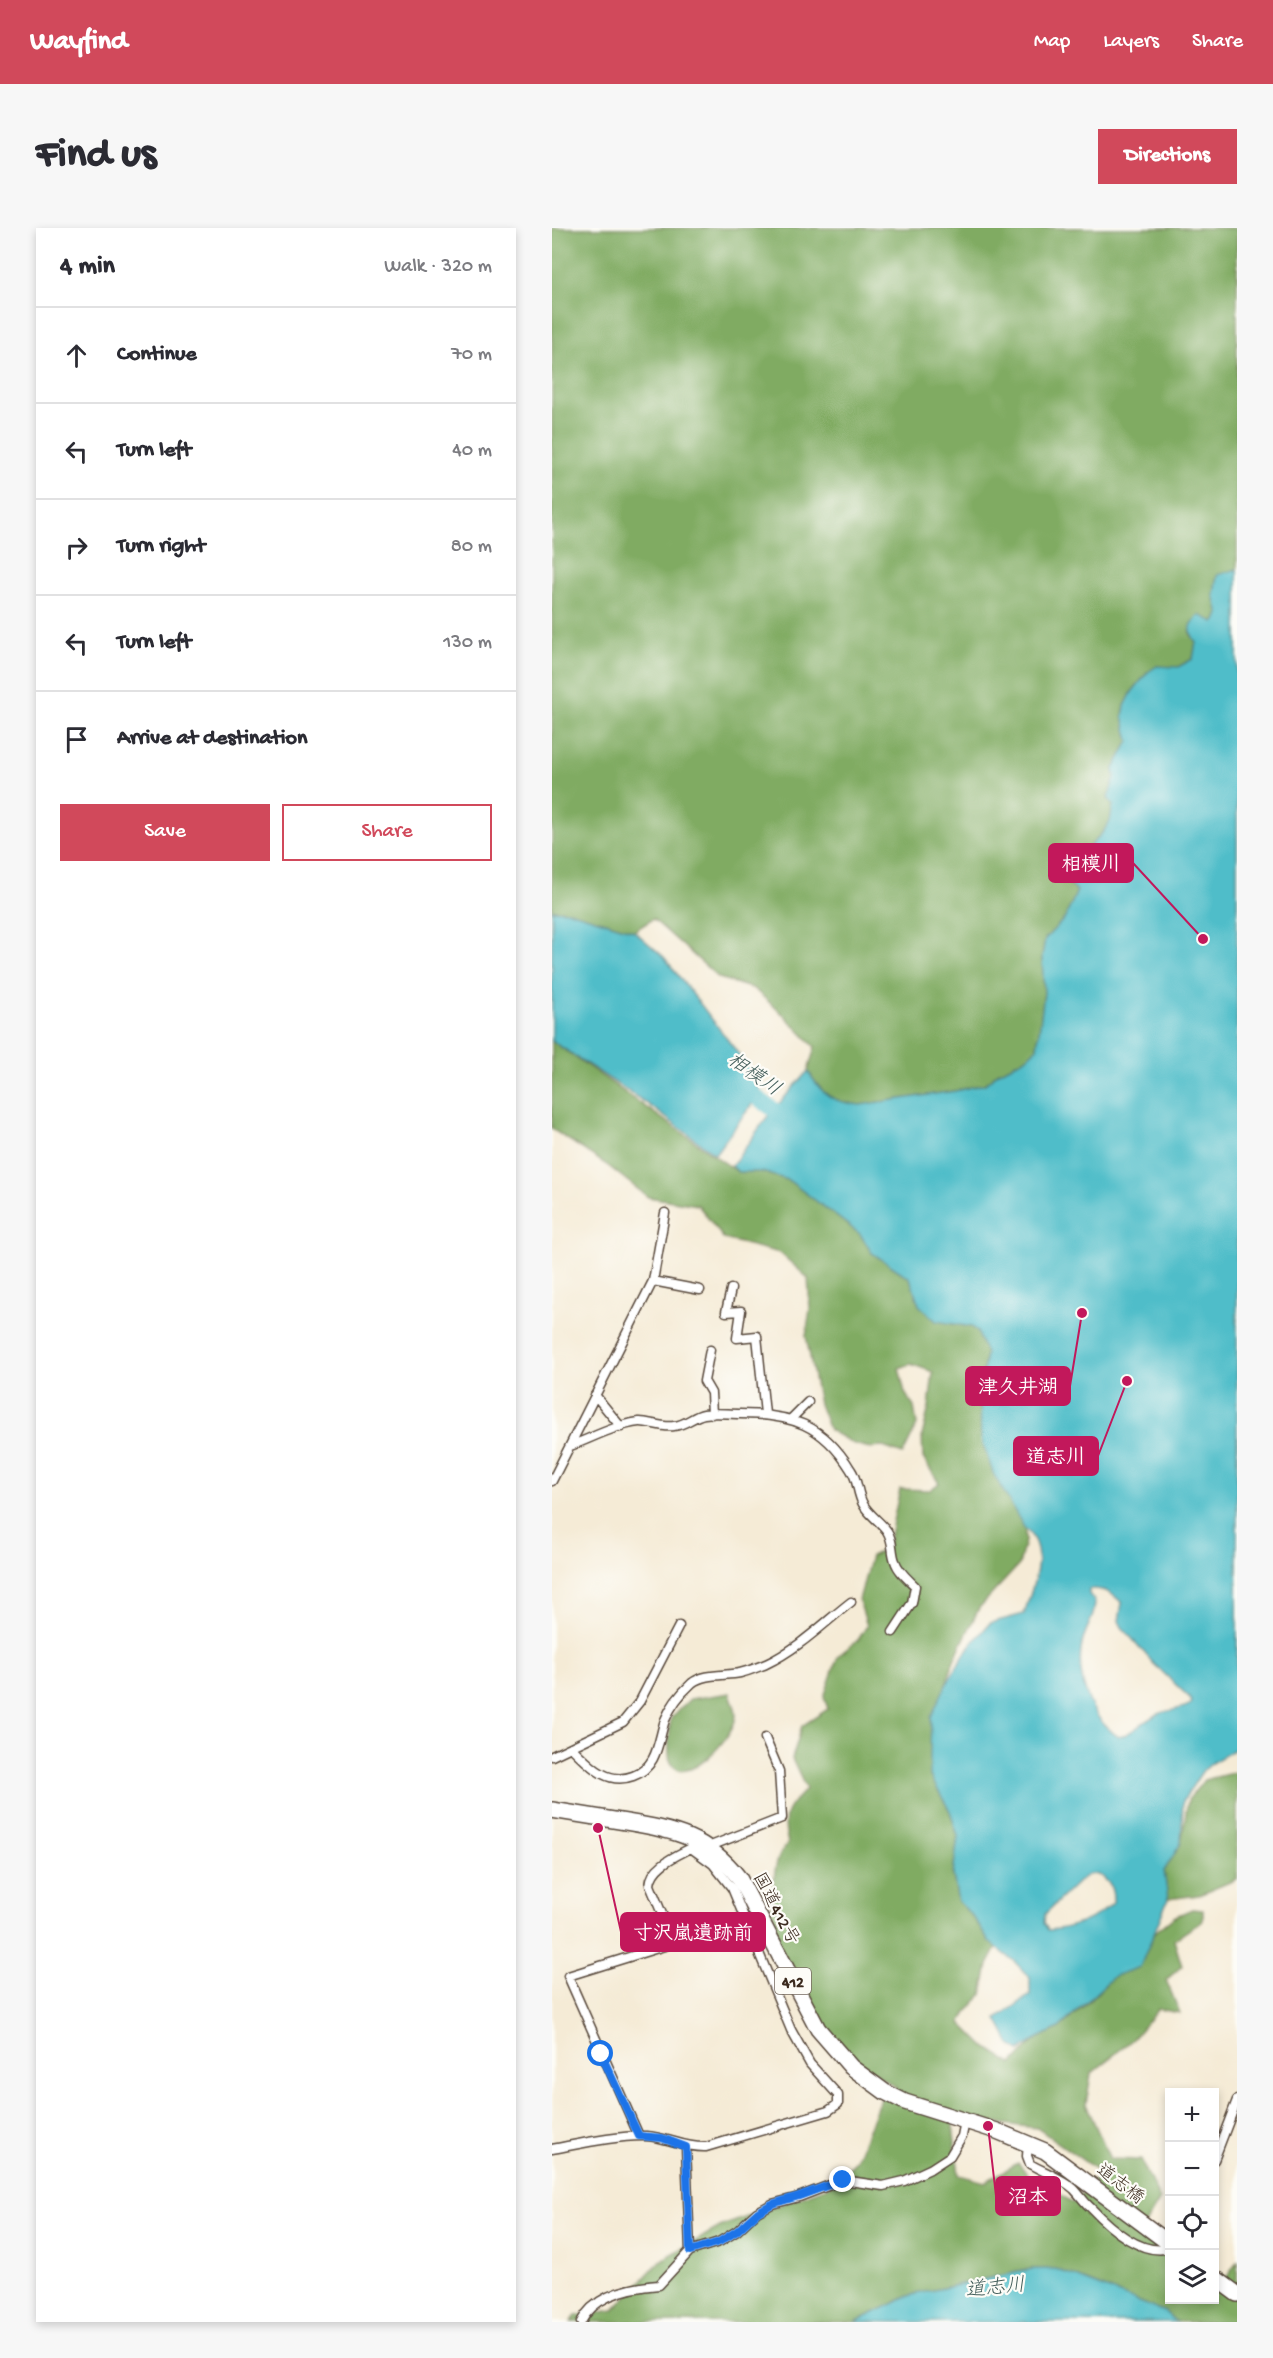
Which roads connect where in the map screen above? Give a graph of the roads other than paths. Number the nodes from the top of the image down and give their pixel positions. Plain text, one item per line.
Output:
1 (665, 1213) dead end
2 (653, 1281) junction
3 (731, 1289) dead end
4 (700, 1290) dead end
5 (710, 1350) dead end
6 (595, 1395) junction
7 (808, 1402) dead end
8 (712, 1414) junction
9 (765, 1414) junction
10 (791, 1419) junction
11 (621, 1427) junction
12 (570, 1446) junction
13 (552, 1481) edge
14 (851, 1602) dead end
15 (679, 1626) dead end
16 (893, 1632) dead end
17 (765, 1738) dead end
18 (571, 1748) junction
19 (552, 1756) edge
20 (552, 1810) edge
21 (698, 1845) junction
22 (1237, 2100) edge
23 (965, 2121) junction
24 (639, 2136) junction
25 (1028, 2143) junction
26 (686, 2147) junction
27 (552, 2149) edge
28 (1219, 2149) edge
29 (1049, 2154) joint
30 (1165, 2242) edge
31 (1165, 2248) edge
32 (690, 2251) junction
33 (1219, 2280) edge
34 (1237, 2294) edge
35 (581, 2322) edge

1 - 2 street
2 - 4 street
2 - 6 street
3 - 9 street
5 - 8 street
6 - 11 street
6 - 12 street
7 - 10 street
8 - 9 street
8 - 11 street
9 - 10 street
10 - 16 street
11 - 12 street
12 - 13 street
14 - 18 street
15 - 18 street
17 - 21 street
18 - 19 street
20 - 21 highway, 国道412号 / 412
21 - 23 highway, 国道412号 / 412
21 - 24 street
21 - 26 street
22 - 28 street
23 - 25 highway, 国道412号 / 412
23 - 32 street
24 - 26 street
24 - 27 street
25 - 29 highway, 国道412号 / 412
25 - 31 street
26 - 32 street
29 - 30 highway, 道志橋 / 412
32 - 35 street
33 - 34 highway

